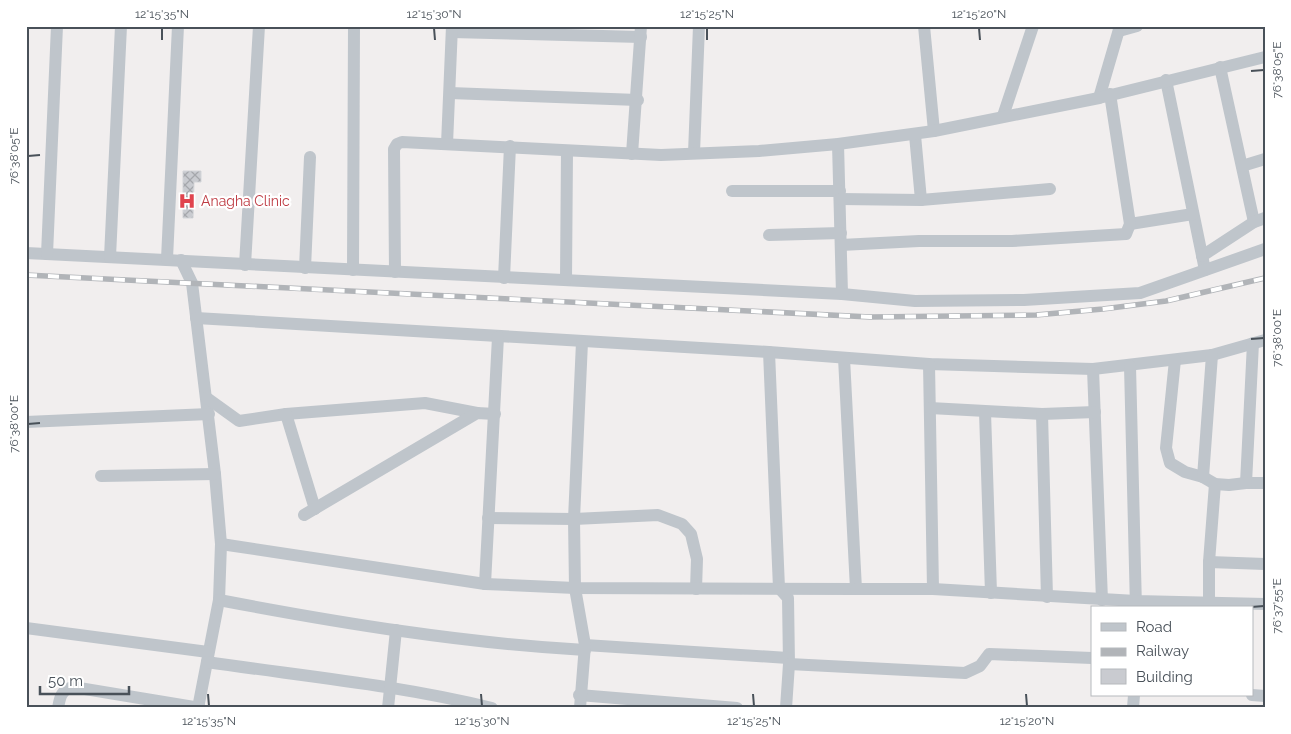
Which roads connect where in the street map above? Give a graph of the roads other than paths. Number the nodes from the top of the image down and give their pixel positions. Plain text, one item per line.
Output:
1 (57, 26) edge
2 (121, 26) edge
3 (178, 26) edge
4 (259, 26) edge
5 (354, 26) edge
6 (699, 26) edge
7 (924, 26) edge
8 (1033, 26) edge
9 (1137, 26) edge
10 (1120, 28) edge
11 (452, 29) edge
12 (641, 32) edge
13 (1265, 58) edge
14 (1220, 67) junction
15 (1166, 80) junction
16 (450, 93) junction
17 (1104, 96) junction
18 (638, 100) junction
19 (1002, 116) junction
20 (934, 132) junction
21 (915, 135) junction
22 (447, 144) junction
23 (838, 144) junction
24 (510, 146) junction
25 (567, 151) junction
26 (694, 153) junction
27 (632, 154) junction
28 (310, 157) dead end
29 (1265, 159) edge
30 (1242, 166) junction
31 (1050, 189) dead end
32 (732, 191) dead end
33 (840, 195) junction
34 (921, 200) junction
35 (1193, 214) junction
36 (1259, 220) edge
37 (1130, 224) junction
38 (769, 235) dead end
39 (841, 239) junction
40 (1265, 249) edge
41 (26, 253) edge
42 (47, 254) junction
43 (1202, 256) junction
44 (110, 257) junction
45 (167, 259) junction
46 (181, 260) junction
47 (245, 265) junction
48 (305, 268) junction
49 (353, 270) junction
50 (1205, 270) junction
51 (394, 272) junction
52 (504, 278) junction
53 (566, 280) junction
54 (842, 294) junction
55 (196, 318) junction
56 (498, 337) junction
57 (1259, 341) edge
58 (582, 342) junction
59 (769, 352) junction
60 (1212, 355) junction
61 (844, 358) junction
62 (1175, 360) junction
63 (929, 364) junction
64 (1130, 366) junction
65 (1093, 369) junction
66 (207, 398) junction
67 (930, 408) junction
68 (985, 412) junction
69 (1095, 412) junction
70 (477, 413) junction
71 (209, 414) junction
72 (286, 414) junction
73 (496, 414) junction
74 (1042, 414) junction
75 (26, 422) edge
76 (215, 474) junction
77 (101, 476) dead end
78 (1203, 477) junction
79 (1246, 483) junction
80 (1265, 483) edge
81 (1215, 484) junction
82 (315, 509) junction
83 (304, 515) dead end
84 (488, 518) junction
85 (574, 519) junction
86 (221, 544) junction
87 (1209, 562) junction
88 (1265, 564) edge
89 (485, 584) junction
90 (575, 588) junction
91 (779, 588) junction
92 (696, 589) junction
93 (856, 589) junction
94 (933, 589) junction
95 (991, 593) junction
96 (1047, 597) junction
97 (219, 600) junction
98 (1102, 600) junction
99 (1209, 602) junction
100 (1265, 604) edge
101 (1136, 605) edge
102 (26, 628) edge
103 (396, 630) junction
104 (585, 648) junction
105 (207, 657) junction
106 (1091, 658) edge
107 (788, 661) junction
108 (390, 688) junction
109 (580, 694) junction
110 (58, 708) edge
111 (199, 708) edge
112 (388, 708) edge
113 (492, 708) edge
114 (580, 708) edge
115 (737, 708) edge
116 (786, 708) edge

1 - 42 street
2 - 44 street
3 - 45 street
4 - 47 street
5 - 49 street
6 - 26 street
7 - 20 street
8 - 19 street
9 - 10 street
10 - 17 street
11 - 12 street
11 - 16 street
12 - 18 street
13 - 14 street
14 - 15 street
14 - 30 street
15 - 17 street
15 - 35 street
16 - 18 street
16 - 22 street
17 - 19 street
17 - 37 street
18 - 27 street
19 - 20 street
20 - 21 street
21 - 23 street
21 - 34 street
22 - 24 street
22 - 51 street
23 - 26 street
23 - 33 street
24 - 25 street
24 - 52 street
25 - 27 street
25 - 53 street
26 - 27 street
28 - 48 street
29 - 30 street
30 - 36 street
31 - 34 street
32 - 33 street
33 - 34 street
33 - 39 street
35 - 37 street
35 - 43 street
36 - 43 street
37 - 39 street
38 - 39 street
39 - 54 street
40 - 50 street
41 - 42 street
42 - 44 street
43 - 50 street
44 - 45 street
45 - 46 street
46 - 47 street
46 - 55 street
47 - 48 street
48 - 49 street
49 - 51 street
50 - 54 street
51 - 52 street
52 - 53 street
53 - 54 street
55 - 56 street
55 - 66 street
56 - 58 street
56 - 73 street
57 - 60 street
57 - 79 street
58 - 59 street
58 - 85 street
59 - 61 street
59 - 91 street
60 - 62 street
60 - 78 street
61 - 63 street
61 - 93 street
62 - 64 street
62 - 78 street
63 - 65 street
63 - 67 street
64 - 65 street
64 - 101 street
65 - 69 street
66 - 71 street
66 - 72 street
67 - 68 street
67 - 94 street
68 - 74 street
68 - 95 street
69 - 74 street
69 - 98 street
70 - 72 street
70 - 73 street
70 - 82 street
71 - 75 street
71 - 76 street
72 - 82 street
73 - 84 street
74 - 96 street
76 - 77 street
76 - 86 street
78 - 81 street
79 - 80 street
79 - 81 street
81 - 87 street
82 - 83 street
84 - 85 street
84 - 89 street
85 - 90 street
85 - 92 street
86 - 89 street
86 - 97 street
87 - 88 street
87 - 99 street
89 - 90 street
90 - 92 street
90 - 104 street
91 - 92 street
91 - 93 street
91 - 107 street
93 - 94 street
94 - 95 street
95 - 96 street
96 - 98 street
97 - 103 street
97 - 105 street
98 - 101 street
99 - 100 street
99 - 101 street
102 - 105 street
103 - 104 street
103 - 108 street
104 - 107 street
104 - 109 street
105 - 108 street
105 - 111 street
106 - 107 street
107 - 116 street
108 - 112 street
108 - 113 street
109 - 114 street
109 - 115 street
110 - 111 street

